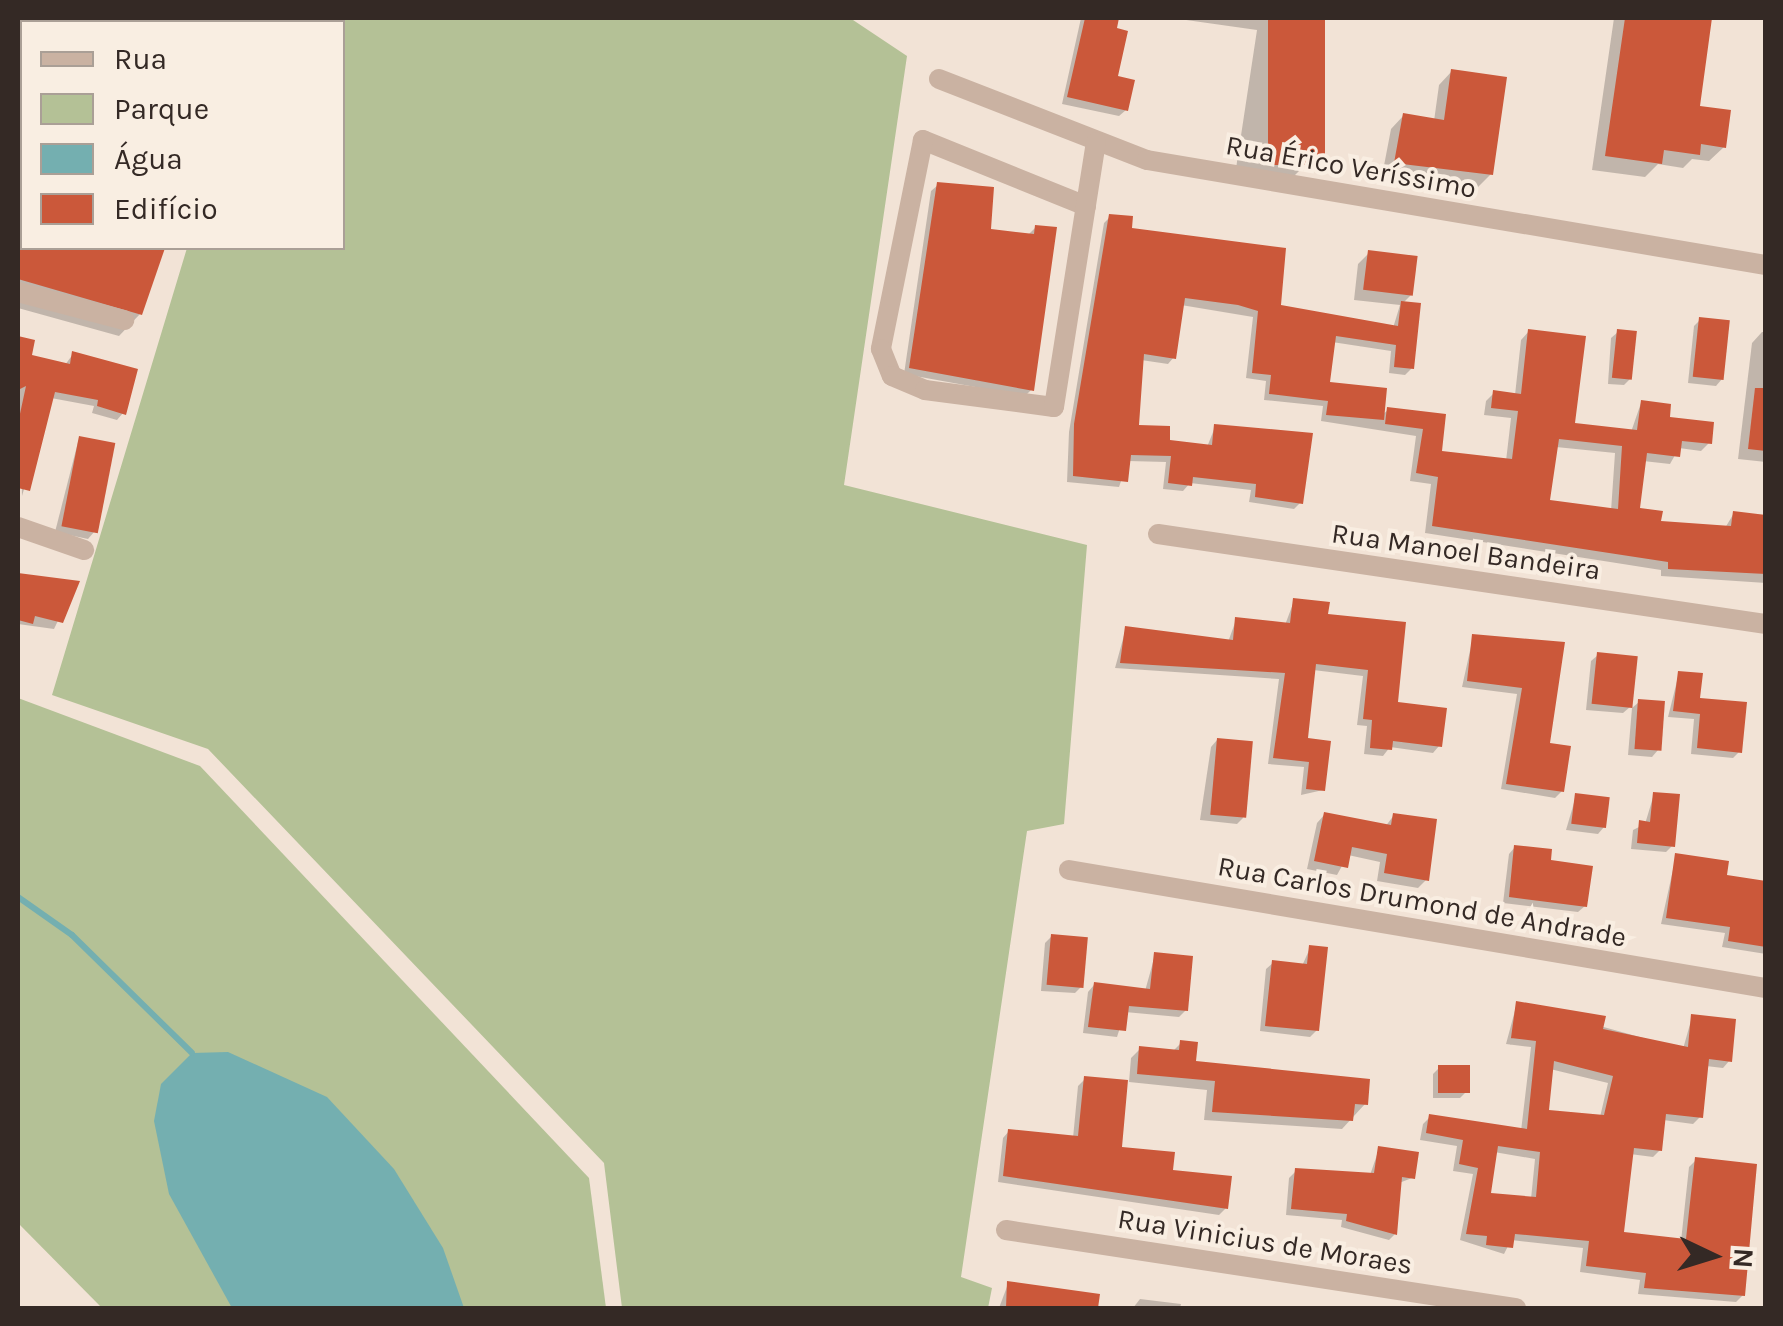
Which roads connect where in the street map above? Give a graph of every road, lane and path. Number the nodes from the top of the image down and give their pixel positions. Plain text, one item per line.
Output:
1 (939, 79) dead end
2 (1096, 142) junction
3 (1086, 206) junction
4 (1766, 264) edge
5 (18, 292) edge
6 (124, 320) dead end
7 (18, 527) edge
8 (1158, 534) dead end
9 (84, 550) dead end
10 (1766, 624) edge
11 (1069, 870) dead end
12 (1766, 988) edge
13 (1006, 1230) dead end
14 (1516, 1308) edge

1 - 2 street, Rua Érico Veríssimo
2 - 3 street
2 - 4 street, Rua Érico Veríssimo
3 - 3 street
5 - 6 street
7 - 9 street
8 - 10 street, Rua Manoel Bandeira
11 - 12 street, Rua Carlos Drumond de Andrade
13 - 14 street, Rua Vinicius de Moraes

